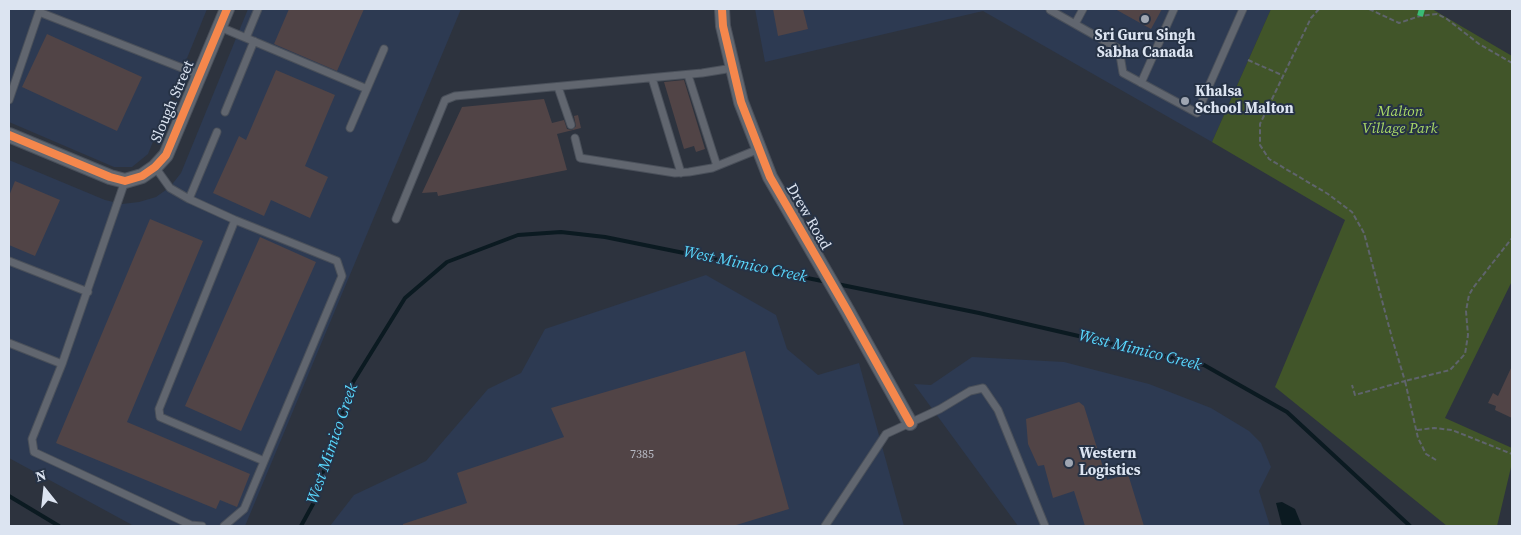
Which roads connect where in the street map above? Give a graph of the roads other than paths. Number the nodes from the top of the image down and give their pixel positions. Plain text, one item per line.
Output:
1 (227, 9) edge
2 (258, 9) edge
3 (722, 9) edge
4 (1050, 9) edge
5 (1083, 9) edge
6 (1174, 9) edge
7 (1244, 9) edge
8 (39, 10) edge
9 (1075, 24) junction
10 (220, 27) junction
11 (246, 38) junction
12 (254, 41) junction
13 (384, 49) dead end
14 (733, 68) junction
15 (200, 75) junction
16 (688, 75) junction
17 (652, 78) junction
18 (1141, 82) junction
19 (558, 86) junction
20 (367, 89) junction
21 (9, 100) edge
22 (225, 112) dead end
23 (570, 126) dead end
24 (350, 128) dead end
25 (217, 132) dead end
26 (9, 135) edge
27 (574, 138) dead end
28 (759, 149) junction
29 (717, 166) junction
30 (155, 167) junction
31 (681, 173) junction
32 (125, 181) junction
33 (188, 199) junction
34 (396, 219) dead end
35 (236, 220) junction
36 (9, 261) edge
37 (88, 292) junction
38 (9, 343) edge
39 (62, 364) junction
40 (910, 423) junction
41 (264, 461) junction
42 (202, 526) edge
43 (224, 526) edge
44 (825, 526) edge
45 (1045, 526) edge

1 - 10 street, Slough Street
2 - 11 lane
3 - 14 street, Drew Road
4 - 9 lane
5 - 9 lane
6 - 18 lane
7 - 18 lane
8 - 15 lane
8 - 21 lane
9 - 18 lane
10 - 11 lane
10 - 15 street, Slough Street
11 - 12 lane
12 - 20 lane
12 - 22 lane
13 - 20 lane
14 - 16 lane
14 - 28 street, Drew Road
15 - 30 street, Slough Street
16 - 17 lane
16 - 29 lane
17 - 19 lane
17 - 31 lane
19 - 23 lane
19 - 34 lane
20 - 24 lane
25 - 33 lane
26 - 32 street
27 - 31 lane
28 - 29 lane
28 - 40 street, Drew Road
29 - 31 lane
30 - 32 street, Slough Street
30 - 33 lane
32 - 37 lane
33 - 35 lane
35 - 41 lane
35 - 41 lane
36 - 37 lane
37 - 39 lane
38 - 39 lane
39 - 42 lane
40 - 44 lane
40 - 45 lane
41 - 43 lane

